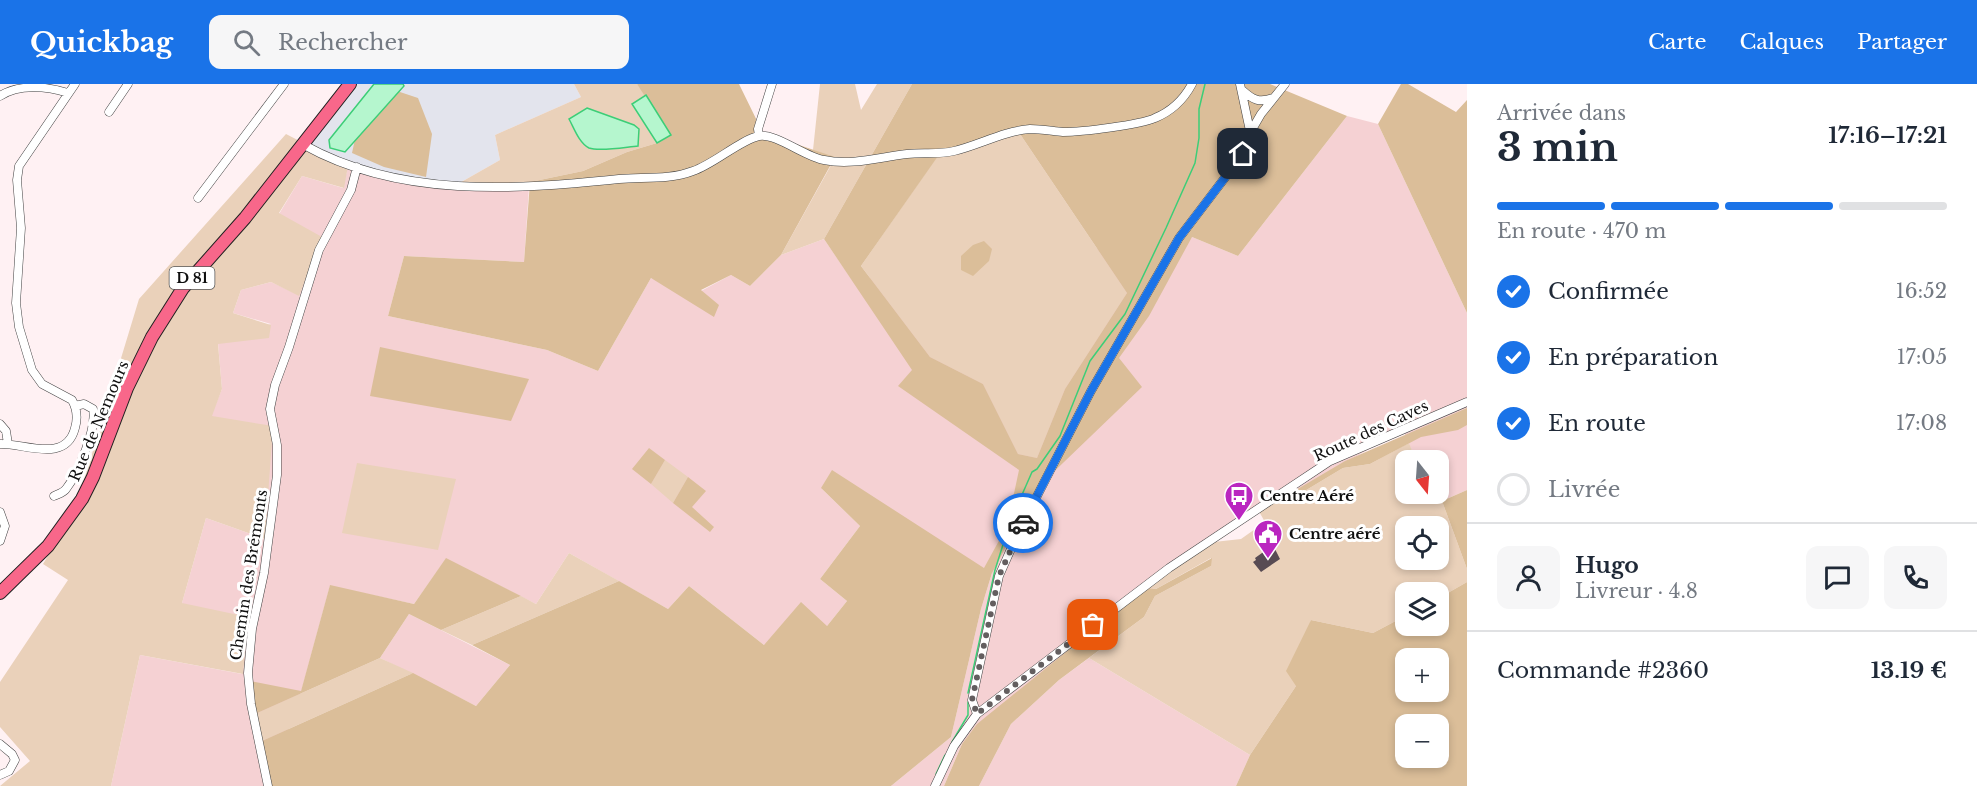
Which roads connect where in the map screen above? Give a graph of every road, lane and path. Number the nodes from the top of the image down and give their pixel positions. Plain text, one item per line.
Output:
1 (75, 84) edge
2 (128, 84) edge
3 (284, 84) edge
4 (772, 84) edge
5 (1192, 84) edge
6 (1285, 84) edge
7 (348, 85) edge
8 (1241, 87) edge
9 (68, 93) junction
10 (0, 96) edge
11 (1274, 97) junction
12 (109, 112) dead end
13 (1250, 133) junction
14 (759, 136) junction
15 (304, 145) junction
16 (357, 167) junction
17 (198, 198) dead end
18 (1467, 402) edge
19 (75, 406) junction
20 (0, 424) edge
21 (4, 444) edge
22 (54, 496) dead end
23 (0, 512) edge
24 (0, 541) edge
25 (0, 593) edge
26 (977, 714) junction
27 (0, 744) edge
28 (0, 775) edge
29 (268, 786) edge
30 (935, 786) edge

1 - 9 street
2 - 12 street
3 - 17 street
4 - 14 street
5 - 14 street
6 - 11 street
7 - 15 main road, Rue de Nemours / D 81
8 - 11 street
8 - 13 street
9 - 10 street
9 - 19 street
11 - 13 street
13 - 26 street
14 - 16 street
15 - 16 street
15 - 25 main road, Rue de Nemours / D 81
16 - 29 street, Chemin des Brémonts
18 - 26 street, Route des Caves
19 - 21 street
19 - 22 street
20 - 21 street
23 - 24 street
26 - 30 street, Route des Caves
27 - 28 street

